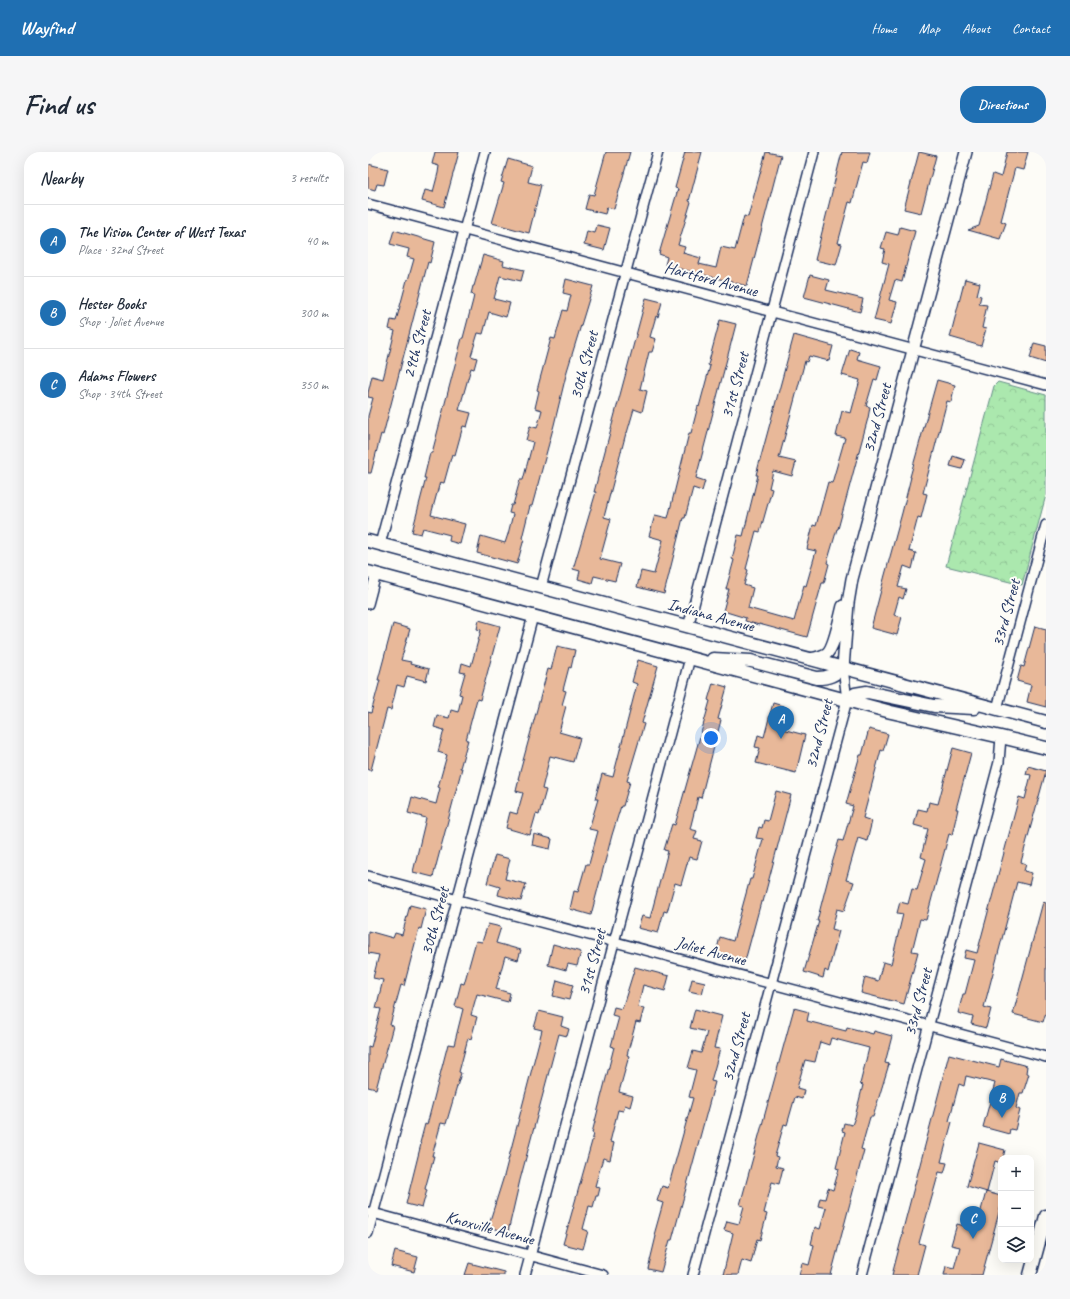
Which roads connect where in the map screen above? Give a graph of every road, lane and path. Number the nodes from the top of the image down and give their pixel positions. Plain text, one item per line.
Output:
1 (485, 152) edge
2 (658, 152) edge
3 (814, 152) edge
4 (966, 152) edge
5 (368, 204) edge
6 (464, 229) junction
7 (625, 272) junction
8 (771, 311) junction
9 (913, 349) junction
10 (1046, 385) edge
11 (1046, 525) edge
12 (374, 542) edge
13 (371, 572) edge
14 (852, 579) junction
15 (541, 587) junction
16 (368, 604) edge
17 (533, 616) junction
18 (688, 627) junction
19 (690, 658) junction
20 (810, 659) junction
21 (843, 668) junction
22 (847, 700) junction
23 (997, 709) junction
24 (1046, 722) edge
25 (1001, 737) junction
26 (1046, 748) edge
27 (368, 876) edge
28 (457, 900) junction
29 (614, 942) junction
30 (771, 984) junction
31 (928, 1026) junction
32 (1046, 1057) edge
33 (371, 1212) edge
34 (1046, 1216) edge
35 (368, 1233) edge
36 (530, 1255) junction
37 (525, 1275) edge
38 (604, 1275) edge
39 (693, 1275) edge
40 (862, 1275) edge
41 (1030, 1275) edge

1 - 6 street, 29th Street
2 - 7 street, 30th Street
3 - 8 street, 31st Street
4 - 9 street, 32nd Street
5 - 6 street, Hartford Avenue
6 - 7 street, Hartford Avenue
6 - 12 street, 29th Street
7 - 8 street, Hartford Avenue
7 - 15 street, 30th Street
8 - 9 street, Hartford Avenue
8 - 18 street, 31st Street
9 - 10 street, Hartford Avenue
9 - 14 street, 32nd Street
11 - 23 street, 33rd Street
12 - 15 main road, Indiana Avenue
13 - 16 street
13 - 17 main road
14 - 20 street
14 - 21 street, 32nd Street
15 - 18 main road, Indiana Avenue
17 - 19 main road
17 - 28 street, 30th Street
18 - 20 main road, Indiana Avenue
19 - 21 main road
19 - 22 main road
19 - 29 street, 31st Street
20 - 21 main road, Indiana Avenue
21 - 22 street, 32nd Street
21 - 23 main road, Indiana Avenue
22 - 23 main road
22 - 25 main road
22 - 30 street, 32nd Street
23 - 24 main road, Indiana Avenue
25 - 26 main road
25 - 31 street, 33rd Street
27 - 28 street, Joliet Avenue
28 - 29 street, Joliet Avenue
28 - 33 street, 30th Street
29 - 30 street, Joliet Avenue
29 - 36 street, 31st Street
30 - 31 street, Joliet Avenue
30 - 39 street, 32nd Street
31 - 32 street, Joliet Avenue
31 - 40 street, 33rd Street
33 - 35 street, 30th Street
33 - 36 street, Knoxville Avenue
34 - 41 main road
36 - 37 street, 31st Street
36 - 38 street, Knoxville Avenue

